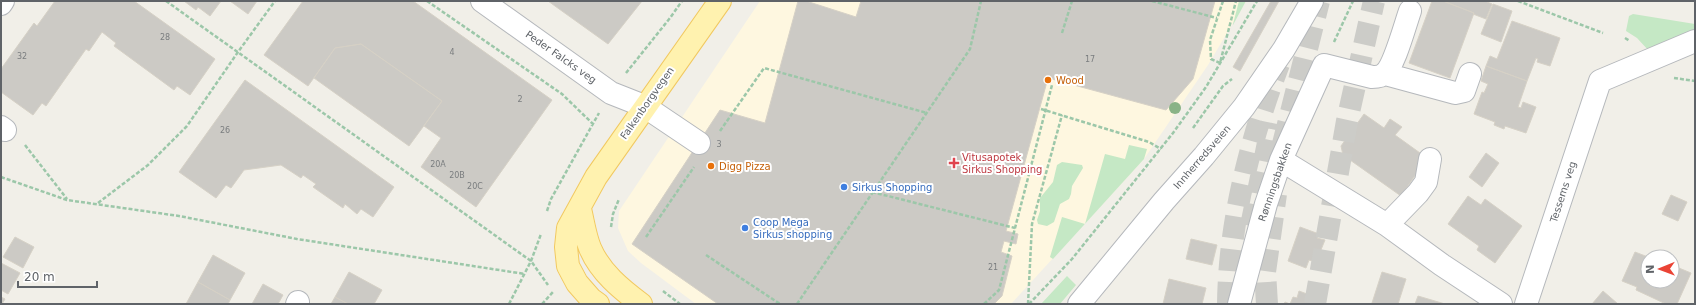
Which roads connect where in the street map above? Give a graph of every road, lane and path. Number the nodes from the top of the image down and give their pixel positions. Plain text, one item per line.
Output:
1 (3, 1) edge
2 (166, 1) edge
3 (276, 1) edge
4 (427, 1) edge
5 (482, 1) edge
6 (682, 1) edge
7 (720, 1) edge
8 (981, 1) edge
9 (1072, 1) edge
10 (1152, 1) edge
11 (1222, 1) edge
12 (1236, 1) edge
13 (1257, 1) edge
14 (1312, 1) edge
15 (1353, 1) edge
16 (1518, 1) edge
17 (1, 4) edge
18 (1410, 11) dead end
19 (1217, 18) junction
20 (1062, 33) dead end
21 (1603, 33) dead end
22 (1695, 41) edge
23 (238, 52) junction
24 (1220, 63) junction
25 (1324, 65) junction
26 (630, 68) dead end
27 (1385, 74) junction
28 (1470, 74) dead end
29 (1235, 76) dead end
30 (1673, 78) dead end
31 (1695, 81) edge
32 (1052, 85) dead end
33 (644, 106) junction
34 (1041, 109) dead end
35 (927, 113) junction
36 (1062, 115) junction
37 (593, 124) dead end
38 (1192, 128) dead end
39 (3, 129) edge
40 (719, 132) dead end
41 (699, 143) dead end
42 (1161, 149) junction
43 (1430, 159) dead end
44 (1282, 160) junction
45 (696, 165) dead end
46 (1, 177) edge
47 (872, 192) junction
48 (619, 199) dead end
49 (67, 200) junction
50 (97, 204) junction
51 (580, 209) junction
52 (656, 223) junction
53 (1387, 225) junction
54 (660, 226) dead end
55 (1015, 228) junction
56 (612, 232) dead end
57 (646, 237) dead end
58 (706, 255) dead end
59 (525, 274) junction
60 (657, 287) dead end
61 (553, 292) dead end
62 (509, 304) edge
63 (542, 304) edge
64 (598, 304) edge
65 (641, 304) edge
66 (680, 304) edge
67 (780, 304) edge
68 (797, 304) edge
69 (984, 304) edge
70 (1028, 304) edge
71 (1079, 304) edge
72 (1239, 304) edge
73 (1501, 304) edge
74 (1526, 304) edge

1 - 17 street
2 - 23 path
3 - 23 path
4 - 37 path
5 - 33 street, Peder Falcks veg
6 - 26 path
7 - 33 main road, Falkenborgvegen
8 - 35 path
9 - 20 path
10 - 19 path
11 - 19 path
12 - 24 path
13 - 24 path
14 - 71 street, Innherredsveien
15 - 25 path
16 - 21 path
18 - 27 street
19 - 24 path
22 - 74 street, Tessems veg
23 - 50 path
23 - 59 path
24 - 42 path
25 - 27 street
25 - 44 street, Rønningsbakken
27 - 28 street
29 - 38 path
30 - 31 path
32 - 55 path
33 - 41 street, Peder Falcks veg
33 - 51 main road, Falkenborgvegen
34 - 36 path
35 - 40 path
35 - 47 path
36 - 42 path
36 - 70 path
39 - 49 path
42 - 70 path
43 - 53 street
44 - 53 street
44 - 72 street, Rønningsbakken
45 - 52 path
46 - 49 path
47 - 55 path
47 - 68 path
48 - 56 path
49 - 50 path
50 - 59 path
51 - 64 main road, Falkenborgvegen
51 - 65 main road
52 - 54 path
52 - 57 path
53 - 73 street
55 - 69 path
58 - 67 path
59 - 62 path
60 - 66 path
61 - 63 path

